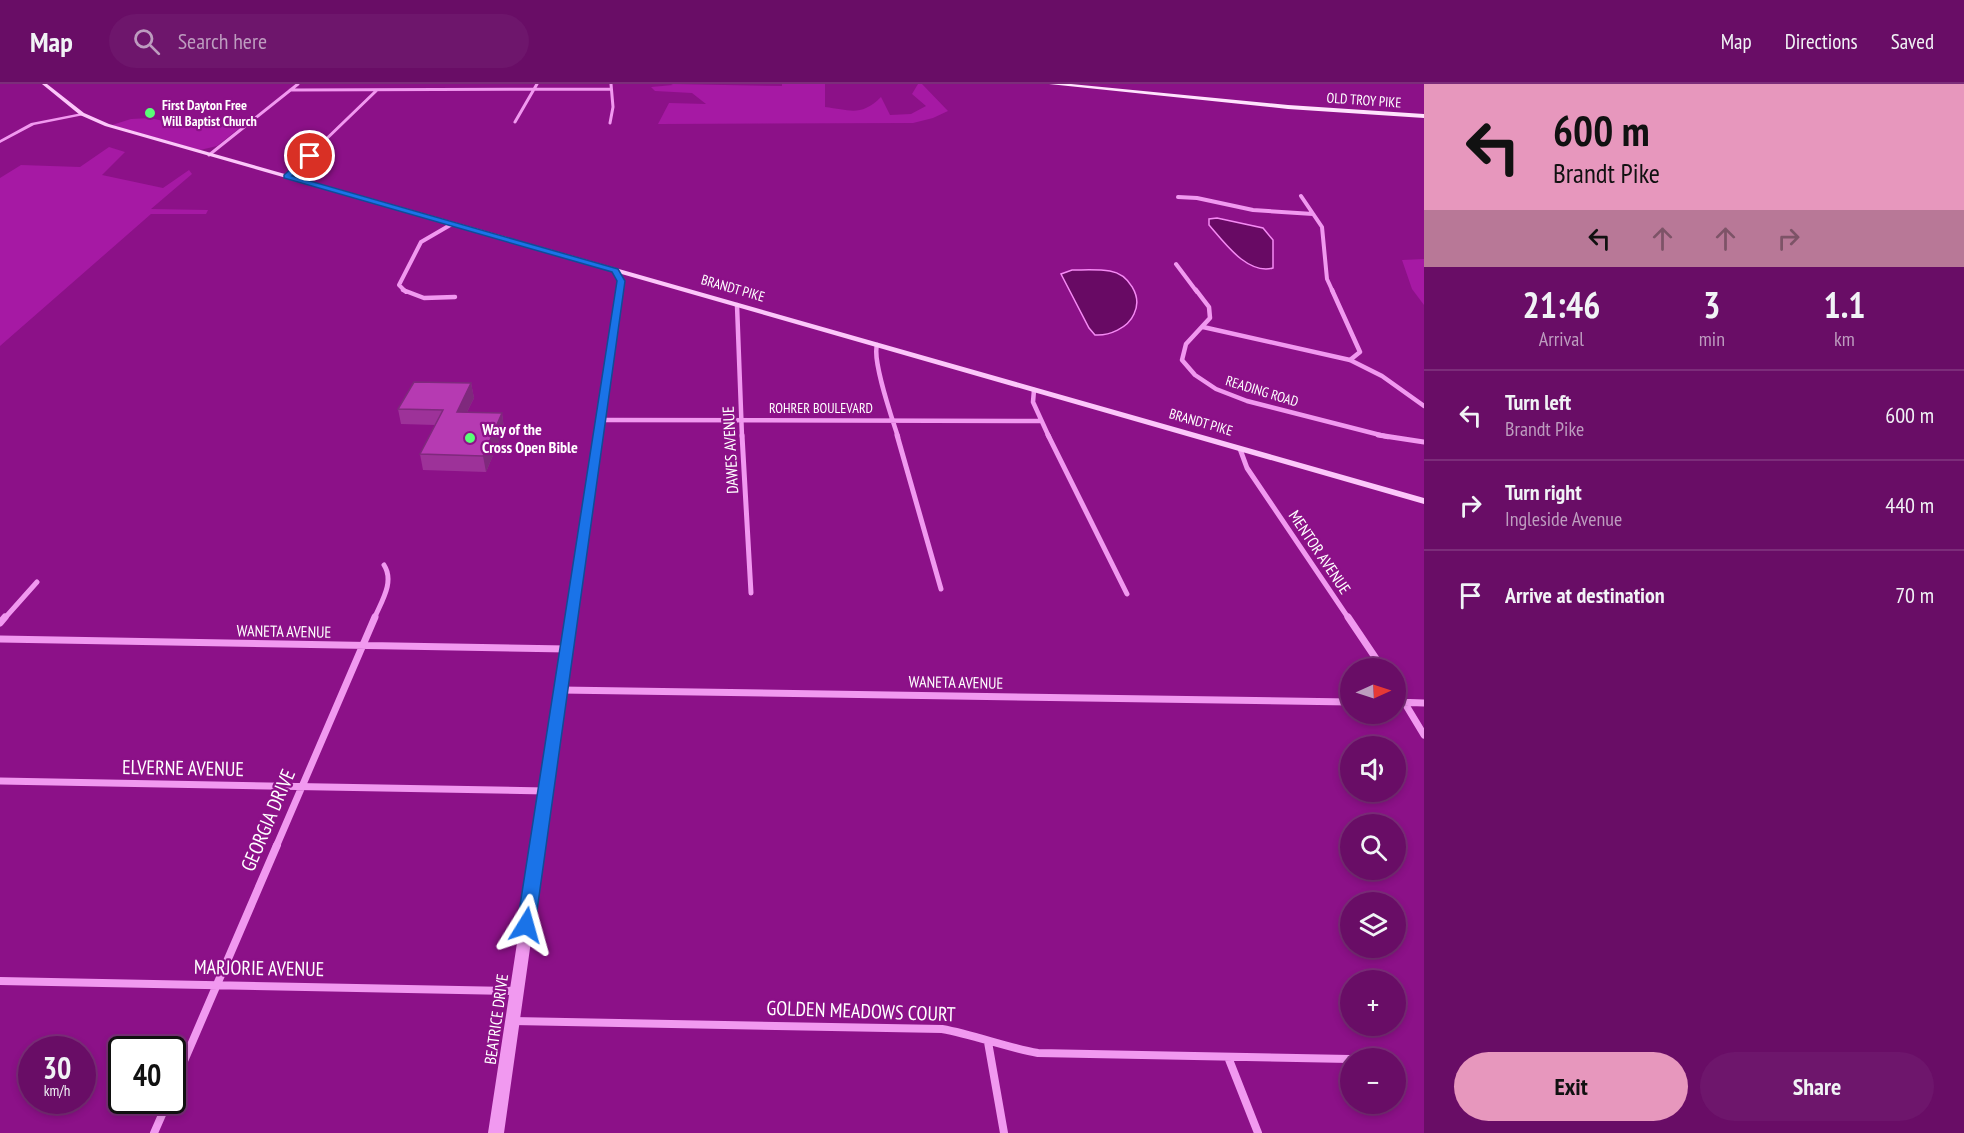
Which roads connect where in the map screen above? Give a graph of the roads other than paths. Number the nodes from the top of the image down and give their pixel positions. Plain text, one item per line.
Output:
1 (45, 84) edge
2 (298, 84) edge
3 (537, 84) edge
4 (611, 84) edge
5 (1052, 84) edge
6 (611, 89) junction
7 (290, 90) junction
8 (378, 90) junction
9 (534, 90) junction
10 (82, 114) junction
11 (1424, 116) edge
12 (515, 122) dead end
13 (610, 123) dead end
14 (2, 139) edge
15 (209, 154) junction
16 (287, 177) junction
17 (1301, 196) dead end
18 (1178, 197) dead end
19 (1313, 214) junction
20 (452, 224) junction
21 (1176, 264) dead end
22 (615, 271) junction
23 (455, 297) dead end
24 (737, 305) junction
25 (1203, 327) junction
26 (877, 345) junction
27 (1350, 360) junction
28 (1034, 390) junction
29 (1424, 406) edge
30 (601, 420) junction
31 (741, 420) junction
32 (892, 421) junction
33 (1041, 421) junction
34 (1424, 442) edge
35 (1240, 449) junction
36 (1424, 501) edge
37 (384, 566) dead end
38 (36, 582) dead end
39 (940, 589) dead end
40 (751, 593) dead end
41 (1127, 594) dead end
42 (0, 623) edge
43 (0, 639) edge
44 (363, 645) junction
45 (567, 649) junction
46 (1376, 658) edge
47 (561, 690) junction
48 (1340, 702) edge
49 (1406, 702) joint
50 (1424, 703) edge
51 (1424, 735) edge
52 (0, 782) edge
53 (302, 787) junction
54 (546, 791) junction
55 (0, 981) edge
56 (217, 985) junction
57 (517, 991) junction
58 (512, 1020) junction
59 (988, 1042) junction
60 (186, 1057) edge
61 (1227, 1057) junction
62 (1340, 1059) edge
63 (162, 1114) edge
64 (154, 1133) edge
65 (496, 1133) edge
66 (1004, 1133) edge
67 (1258, 1133) edge

1 - 10 main road, BRANDT PIKE
2 - 7 street
3 - 9 street
4 - 6 street
5 - 11 main road, OLD TROY PIKE
6 - 9 street
6 - 13 street
7 - 8 street
7 - 15 street
8 - 9 street
8 - 16 street
9 - 12 street
10 - 14 street
10 - 15 main road, BRANDT PIKE
15 - 16 main road, BRANDT PIKE
16 - 20 main road, BRANDT PIKE
17 - 19 street
18 - 19 street
19 - 27 street
20 - 22 main road, BRANDT PIKE
20 - 23 street
21 - 25 street
22 - 24 main road, BRANDT PIKE
22 - 30 street, BEATRICE DRIVE
24 - 26 main road, BRANDT PIKE
24 - 31 street, DAWES AVENUE
25 - 27 street
25 - 34 street, READING ROAD
26 - 28 main road, BRANDT PIKE
26 - 32 street
27 - 29 street
28 - 33 street
28 - 35 main road, BRANDT PIKE
30 - 31 street, ROHRER BOULEVARD
30 - 45 street, BEATRICE DRIVE
31 - 32 street, ROHRER BOULEVARD
31 - 40 street, DAWES AVENUE
32 - 33 street, ROHRER BOULEVARD
32 - 39 street
33 - 41 street
35 - 36 main road, BRANDT PIKE
35 - 46 street, MENTOR AVENUE
37 - 44 street, GEORGIA DRIVE
38 - 42 street
43 - 44 street, WANETA AVENUE
44 - 45 street, WANETA AVENUE
44 - 53 street, GEORGIA DRIVE
45 - 47 street, BEATRICE DRIVE
47 - 48 street, WANETA AVENUE
47 - 54 street, BEATRICE DRIVE
49 - 50 street
49 - 51 street
52 - 53 street, ELVERNE AVENUE
53 - 54 street, ELVERNE AVENUE
53 - 56 street, GEORGIA DRIVE
54 - 57 street, BEATRICE DRIVE
55 - 56 street, MARJORIE AVENUE
56 - 57 street, MARJORIE AVENUE
56 - 60 street, GEORGIA DRIVE
57 - 58 street, BEATRICE DRIVE
58 - 59 street, GOLDEN MEADOWS COURT
58 - 65 street, BEATRICE DRIVE
59 - 61 street, GOLDEN MEADOWS COURT
59 - 66 street
61 - 62 street, GOLDEN MEADOWS COURT
61 - 67 street
63 - 64 street

